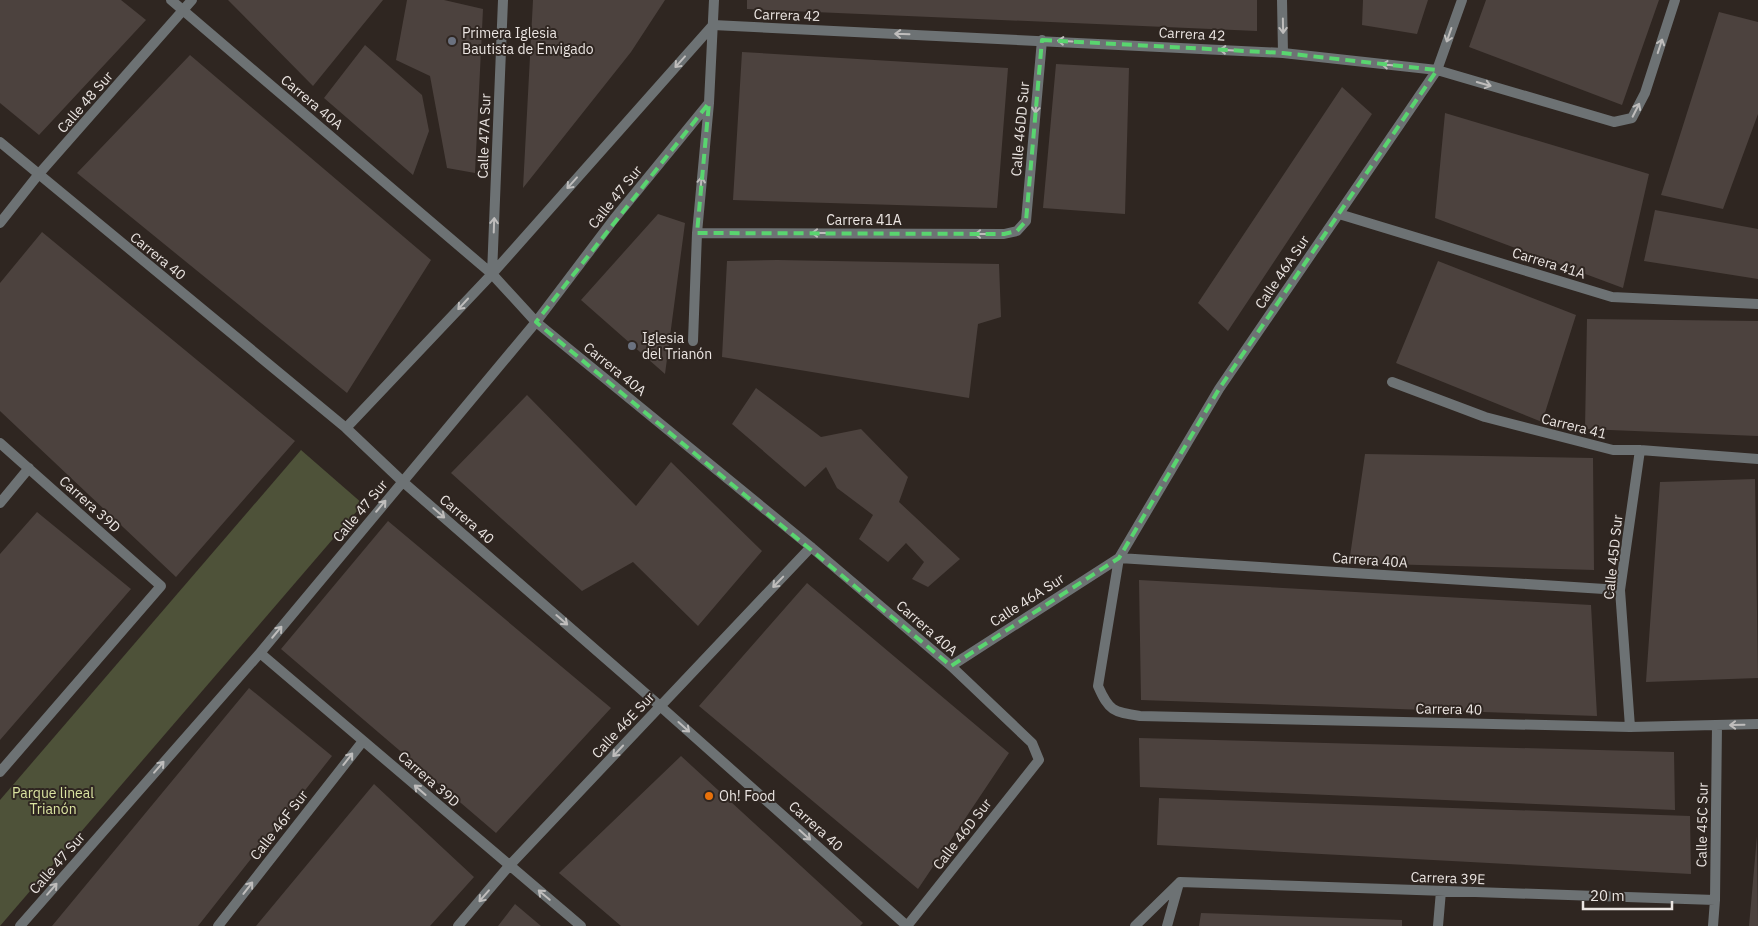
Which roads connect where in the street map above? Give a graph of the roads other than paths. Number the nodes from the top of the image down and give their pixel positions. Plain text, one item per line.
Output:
1 (171, 0) edge
2 (192, 0) edge
3 (503, 0) edge
4 (714, 0) edge
5 (1282, 0) edge
6 (1462, 0) edge
7 (1675, 0) edge
8 (183, 11) junction
9 (713, 26) junction
10 (1042, 40) junction
11 (1284, 53) junction
12 (1437, 70) junction
13 (709, 103) junction
14 (0, 142) edge
15 (38, 175) junction
16 (1338, 214) junction
17 (1026, 221) joint
18 (0, 223) edge
19 (697, 233) junction
20 (492, 274) junction
21 (1758, 304) edge
22 (536, 322) junction
23 (693, 341) dead end
24 (1392, 382) dead end
25 (346, 428) junction
26 (0, 443) edge
27 (1640, 450) junction
28 (1758, 459) edge
29 (29, 468) junction
30 (402, 481) junction
31 (0, 503) edge
32 (811, 547) junction
33 (1119, 558) junction
34 (1620, 590) junction
35 (260, 653) junction
36 (951, 666) junction
37 (660, 706) junction
38 (1140, 716) joint
39 (1758, 724) edge
40 (1717, 725) junction
41 (1630, 727) junction
42 (362, 740) junction
43 (1039, 760) joint
44 (0, 772) edge
45 (509, 866) junction
46 (1180, 882) junction
47 (1442, 891) junction
48 (1715, 900) junction
49 (20, 926) edge
50 (218, 926) edge
51 (458, 926) edge
52 (581, 926) edge
53 (907, 926) edge
54 (1135, 926) edge
55 (1167, 926) edge
56 (1438, 926) edge
57 (1713, 926) edge

1 - 8 street, Carrera 40A
2 - 8 street, Calle 48 Sur
20 -> 3 street, Calle 47A Sur
4 - 9 street
5 -> 11 street
6 -> 12 street, Calle 46A Sur
12 -> 7 street, Carrera 42
8 - 15 street, Calle 48 Sur
8 - 20 street, Carrera 40A
10 -> 9 street, Carrera 42
9 - 13 street
9 -> 20 street
11 -> 10 street, Carrera 42
10 -> 17 street, Calle 46DD Sur
12 -> 11 street, Carrera 42
12 - 16 street, Calle 46A Sur
19 -> 13 street
13 - 22 street, Calle 47 Sur
14 - 15 street, Carrera 40
15 - 18 street, Calle 48 Sur
15 - 25 street, Carrera 40
16 - 21 street, Carrera 41A
16 - 33 street, Calle 46A Sur
17 -> 19 street, Carrera 41A
19 - 23 street
20 - 22 street, Carrera 40A
20 -> 25 street
22 - 30 street, Calle 47 Sur
22 - 32 street, Carrera 40A
24 - 27 street, Carrera 41
25 - 30 street, Carrera 40
26 - 29 street, Carrera 39D
27 - 28 street, Carrera 41
27 - 34 street, Calle 45D Sur
29 - 31 street
29 - 44 street, Carrera 39D
35 -> 30 street, Calle 47 Sur
30 -> 37 street, Carrera 40
32 - 36 street, Carrera 40A
32 -> 37 street, Calle 46E Sur
33 - 34 street, Carrera 40A
33 - 36 street, Calle 46A Sur
33 - 38 street, Calle 46A Sur
34 - 41 street, Calle 45D Sur
35 - 42 street, Carrera 39D
49 -> 35 street, Calle 47 Sur
36 - 43 street, Carrera 40A
37 -> 45 street, Calle 46E Sur
37 -> 53 street, Carrera 40
38 - 41 street, Carrera 40
39 -> 40 street, Carrera 40
40 - 41 street, Carrera 40
40 - 48 street, Calle 45C Sur
45 -> 42 street, Carrera 39D
50 -> 42 street, Calle 46F Sur
43 - 53 street, Calle 46D Sur
45 -> 51 street, Calle 46E Sur
52 -> 45 street, Carrera 39D
46 - 47 street, Carrera 39E
46 - 54 street
46 - 55 street
47 - 48 street, Carrera 39E
47 - 56 street
48 - 57 street, Calle 45C Sur

